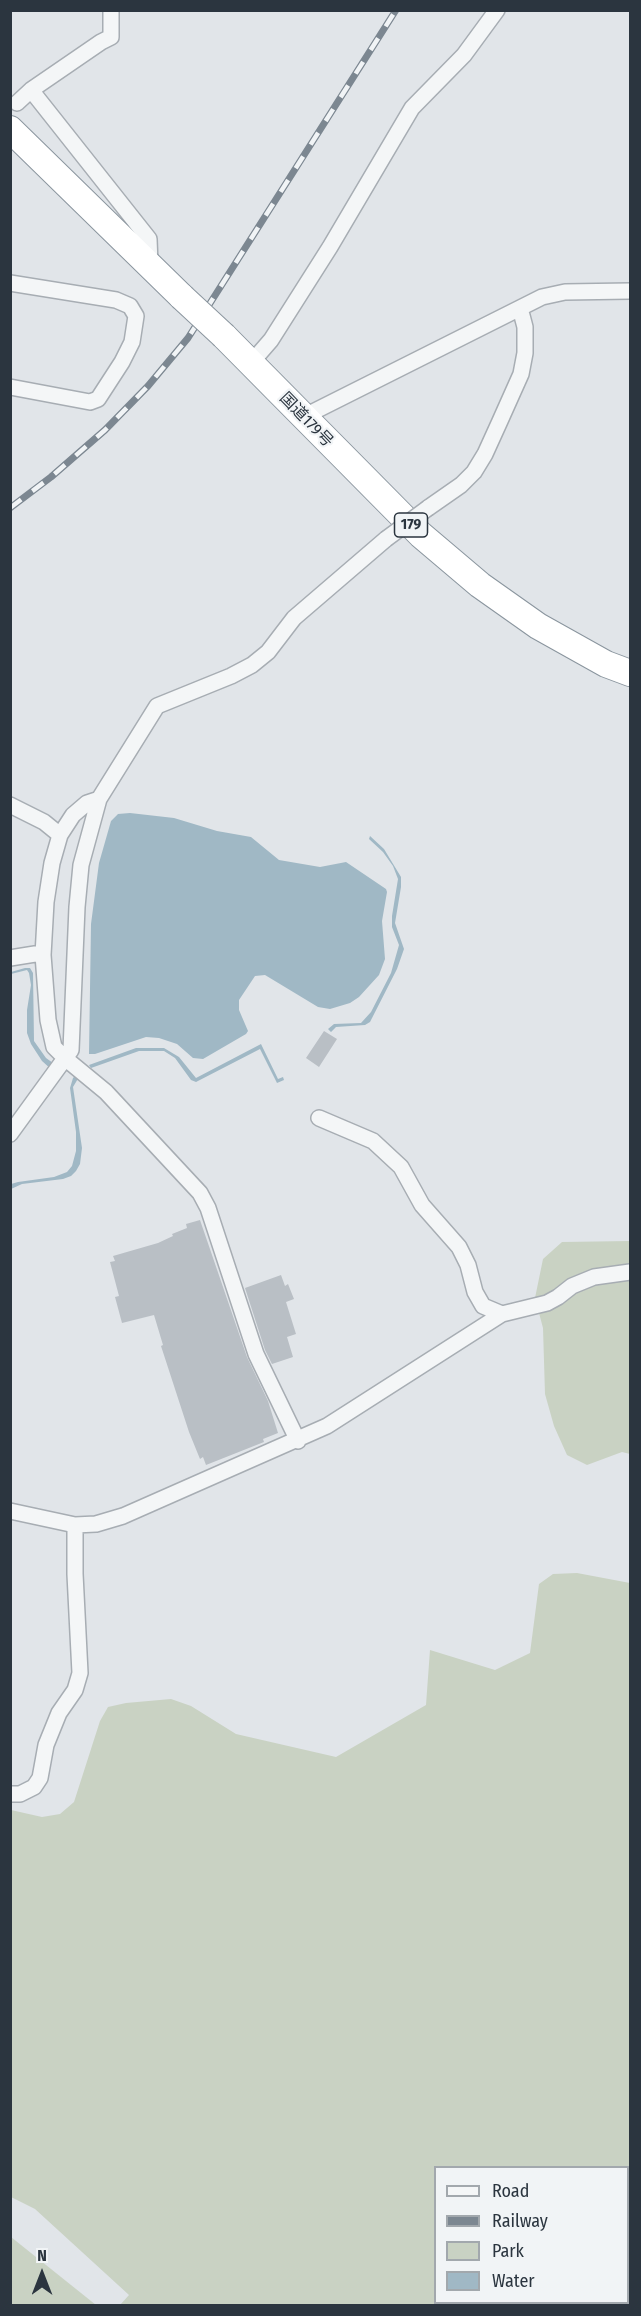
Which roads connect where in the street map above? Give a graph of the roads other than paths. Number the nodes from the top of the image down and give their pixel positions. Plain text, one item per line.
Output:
1 (111, 10) edge
2 (497, 10) edge
3 (31, 90) junction
4 (17, 103) dead end
5 (10, 129) edge
6 (150, 264) junction
7 (10, 283) edge
8 (630, 291) edge
9 (520, 308) junction
10 (251, 363) junction
11 (10, 387) edge
12 (303, 417) junction
13 (630, 673) edge
14 (99, 799) junction
15 (10, 805) edge
16 (60, 835) junction
17 (43, 955) junction
18 (10, 958) edge
19 (66, 1059) junction
20 (319, 1118) dead end
21 (10, 1134) edge
22 (630, 1272) edge
23 (502, 1314) junction
24 (298, 1441) junction
25 (10, 1510) edge
26 (75, 1525) junction
27 (10, 1794) edge

1 - 3 street
2 - 10 street
3 - 4 street
3 - 6 street
5 - 6 highway, 国道179号 / 179
6 - 10 highway, 国道179号 / 179, bridge
7 - 11 street
8 - 9 street
9 - 12 street
9 - 14 street, bridge
10 - 12 highway, 国道179号 / 179
12 - 13 highway, 国道179号 / 179
14 - 16 street
14 - 19 street
15 - 16 street
16 - 17 street
17 - 18 street
17 - 19 street
19 - 21 street
19 - 24 street
20 - 23 street
22 - 23 street
23 - 24 street
24 - 26 street
25 - 26 street
26 - 27 street

